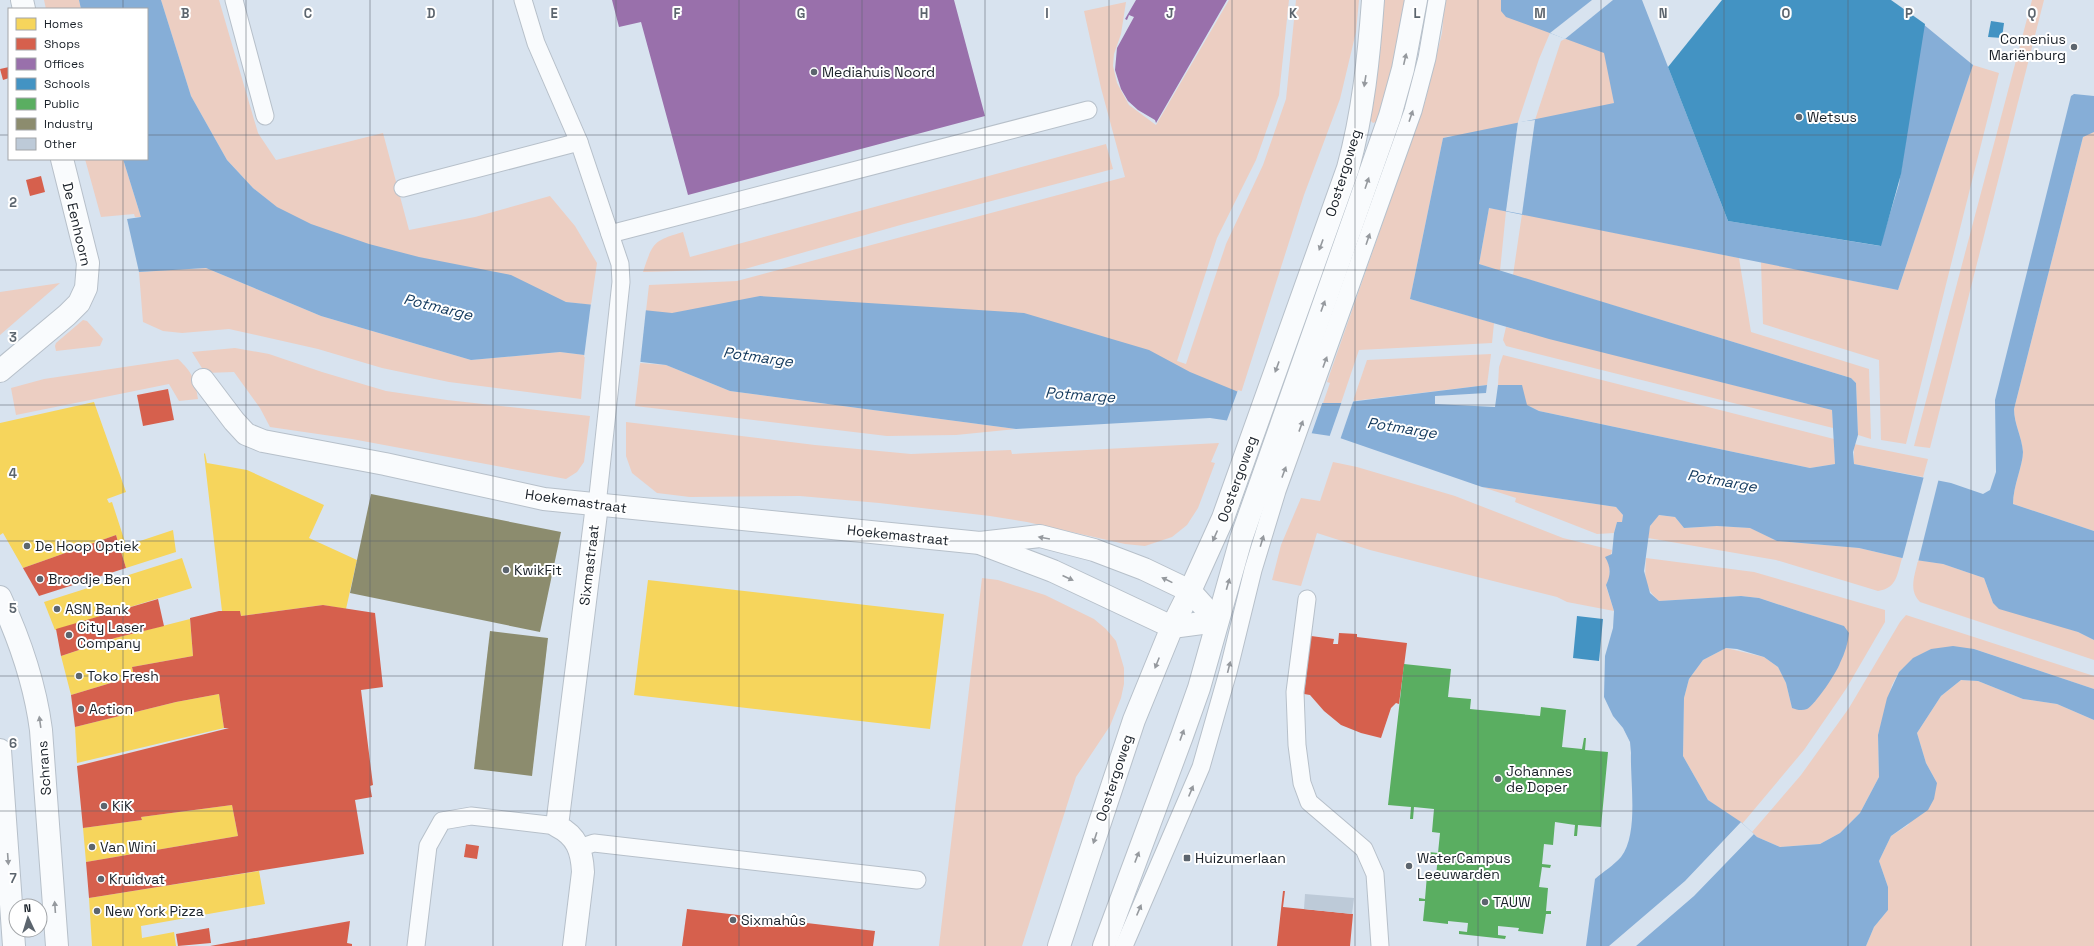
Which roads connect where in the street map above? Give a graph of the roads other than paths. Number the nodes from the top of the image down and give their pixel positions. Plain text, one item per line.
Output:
1 (234, 0) edge
2 (523, 0) edge
3 (1373, 0) edge
4 (1416, 0) edge
5 (1437, 0) edge
6 (1088, 110) dead end
7 (265, 116) dead end
8 (579, 142) junction
9 (62, 160) edge
10 (403, 188) dead end
11 (610, 234) junction
12 (0, 371) edge
13 (203, 380) dead end
14 (1301, 397) junction
15 (1282, 451) junction
16 (598, 505) junction
17 (980, 544) junction
18 (1190, 591) junction
19 (0, 597) edge
20 (1307, 599) dead end
21 (1217, 621) junction
22 (1172, 627) junction
23 (0, 750) edge
24 (557, 826) junction
25 (579, 848) junction
26 (917, 880) dead end
27 (14, 946) edge
28 (58, 946) edge
29 (416, 946) edge
30 (574, 946) edge
31 (1059, 946) edge
32 (1104, 946) edge
33 (1124, 946) edge
34 (1380, 946) edge

1 - 7 lane
2 - 8 lane, Sixmastraat
3 -> 18 street, Oostergoweg
14 -> 4 street, Oostergoweg
14 -> 5 lane, Oostergoweg
6 - 11 lane
8 - 10 lane
8 - 11 lane, Sixmastraat
9 - 12 street, De Eenhoorn
11 - 16 lane, Sixmastraat
13 - 16 street, Hoekemastraat
15 -> 14 street, Oostergoweg
21 -> 15 street, Oostergoweg
33 -> 15 lane, Oostergoweg
16 - 17 street, Hoekemastraat
16 - 24 street, Sixmastraat
18 -> 17 street, Hoekemastraat
17 -> 22 street, Hoekemastraat
18 - 21 street, Hoekemastraat
18 - 22 street, Oostergoweg
28 -> 19 street, Schrans
20 - 34 lane
21 - 22 street
32 -> 21 street, Oostergoweg
22 -> 31 street, Oostergoweg
23 -> 27 street
24 - 25 street
24 - 29 lane
25 - 26 lane
25 - 30 street

